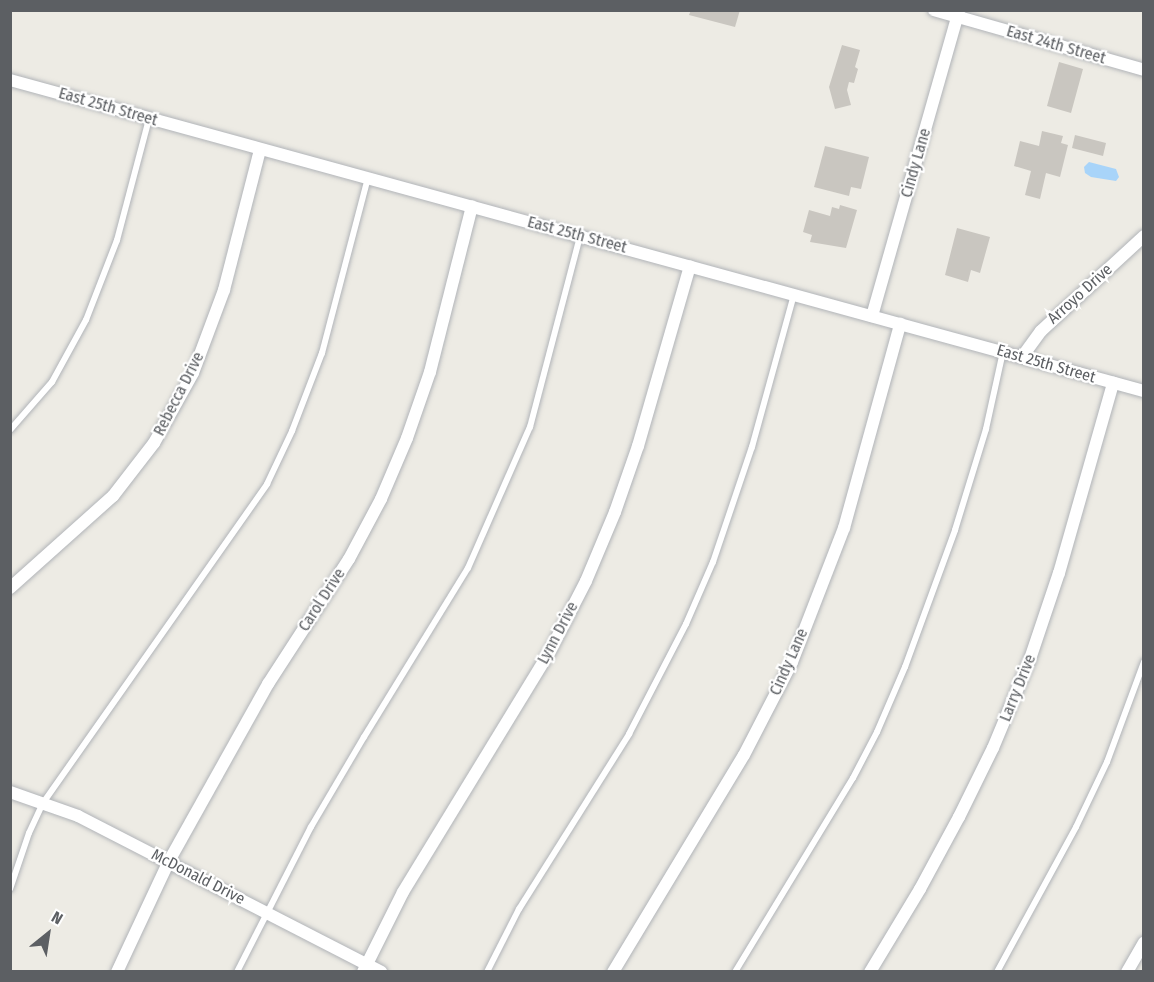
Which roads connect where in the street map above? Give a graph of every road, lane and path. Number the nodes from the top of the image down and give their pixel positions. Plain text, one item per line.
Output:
1 (934, 10) edge
2 (958, 14) edge
3 (1143, 70) edge
4 (10, 80) edge
5 (149, 119) junction
6 (260, 150) junction
7 (368, 178) junction
8 (472, 206) junction
9 (580, 236) junction
10 (1143, 236) edge
11 (690, 266) junction
12 (794, 294) junction
13 (872, 316) junction
14 (900, 324) junction
15 (1003, 352) junction
16 (1022, 357) junction
17 (1113, 383) junction
18 (1143, 391) edge
19 (10, 430) edge
20 (10, 588) edge
21 (1143, 662) edge
22 (10, 792) edge
23 (43, 803) junction
24 (169, 861) junction
25 (10, 889) edge
26 (267, 913) junction
27 (1143, 943) edge
28 (365, 968) edge
29 (117, 972) edge
30 (237, 972) edge
31 (381, 972) edge
32 (487, 972) edge
33 (613, 972) edge
34 (735, 972) edge
35 (870, 972) edge
36 (997, 972) edge
37 (1127, 972) edge

1 - 2 street, East 24th Street
2 - 3 street, East 24th Street
2 - 13 street, Cindy Lane
4 - 5 street, East 25th Street
5 - 6 street, East 25th Street
5 - 19 lane
6 - 7 street, East 25th Street
6 - 20 street, Rebecca Drive
7 - 8 street, East 25th Street
7 - 23 lane
8 - 9 street, East 25th Street
8 - 24 street, Carol Drive
9 - 11 street, East 25th Street
9 - 26 lane
10 - 16 street, Arroyo Drive
11 - 12 street, East 25th Street
11 - 28 street, Lynn Drive
12 - 13 street, East 25th Street
12 - 32 lane
13 - 14 street, East 25th Street
14 - 15 street, East 25th Street
14 - 33 street, Cindy Lane
15 - 16 street, East 25th Street
15 - 34 lane
16 - 17 street, East 25th Street
17 - 18 street, East 25th Street
17 - 35 street, Larry Drive
21 - 36 lane
22 - 23 street, McDonald Drive
23 - 24 street, McDonald Drive
23 - 25 lane
24 - 26 street, McDonald Drive
24 - 29 street, Carol Drive
26 - 28 street, McDonald Drive
26 - 30 lane
27 - 37 street
28 - 31 street, McDonald Drive

